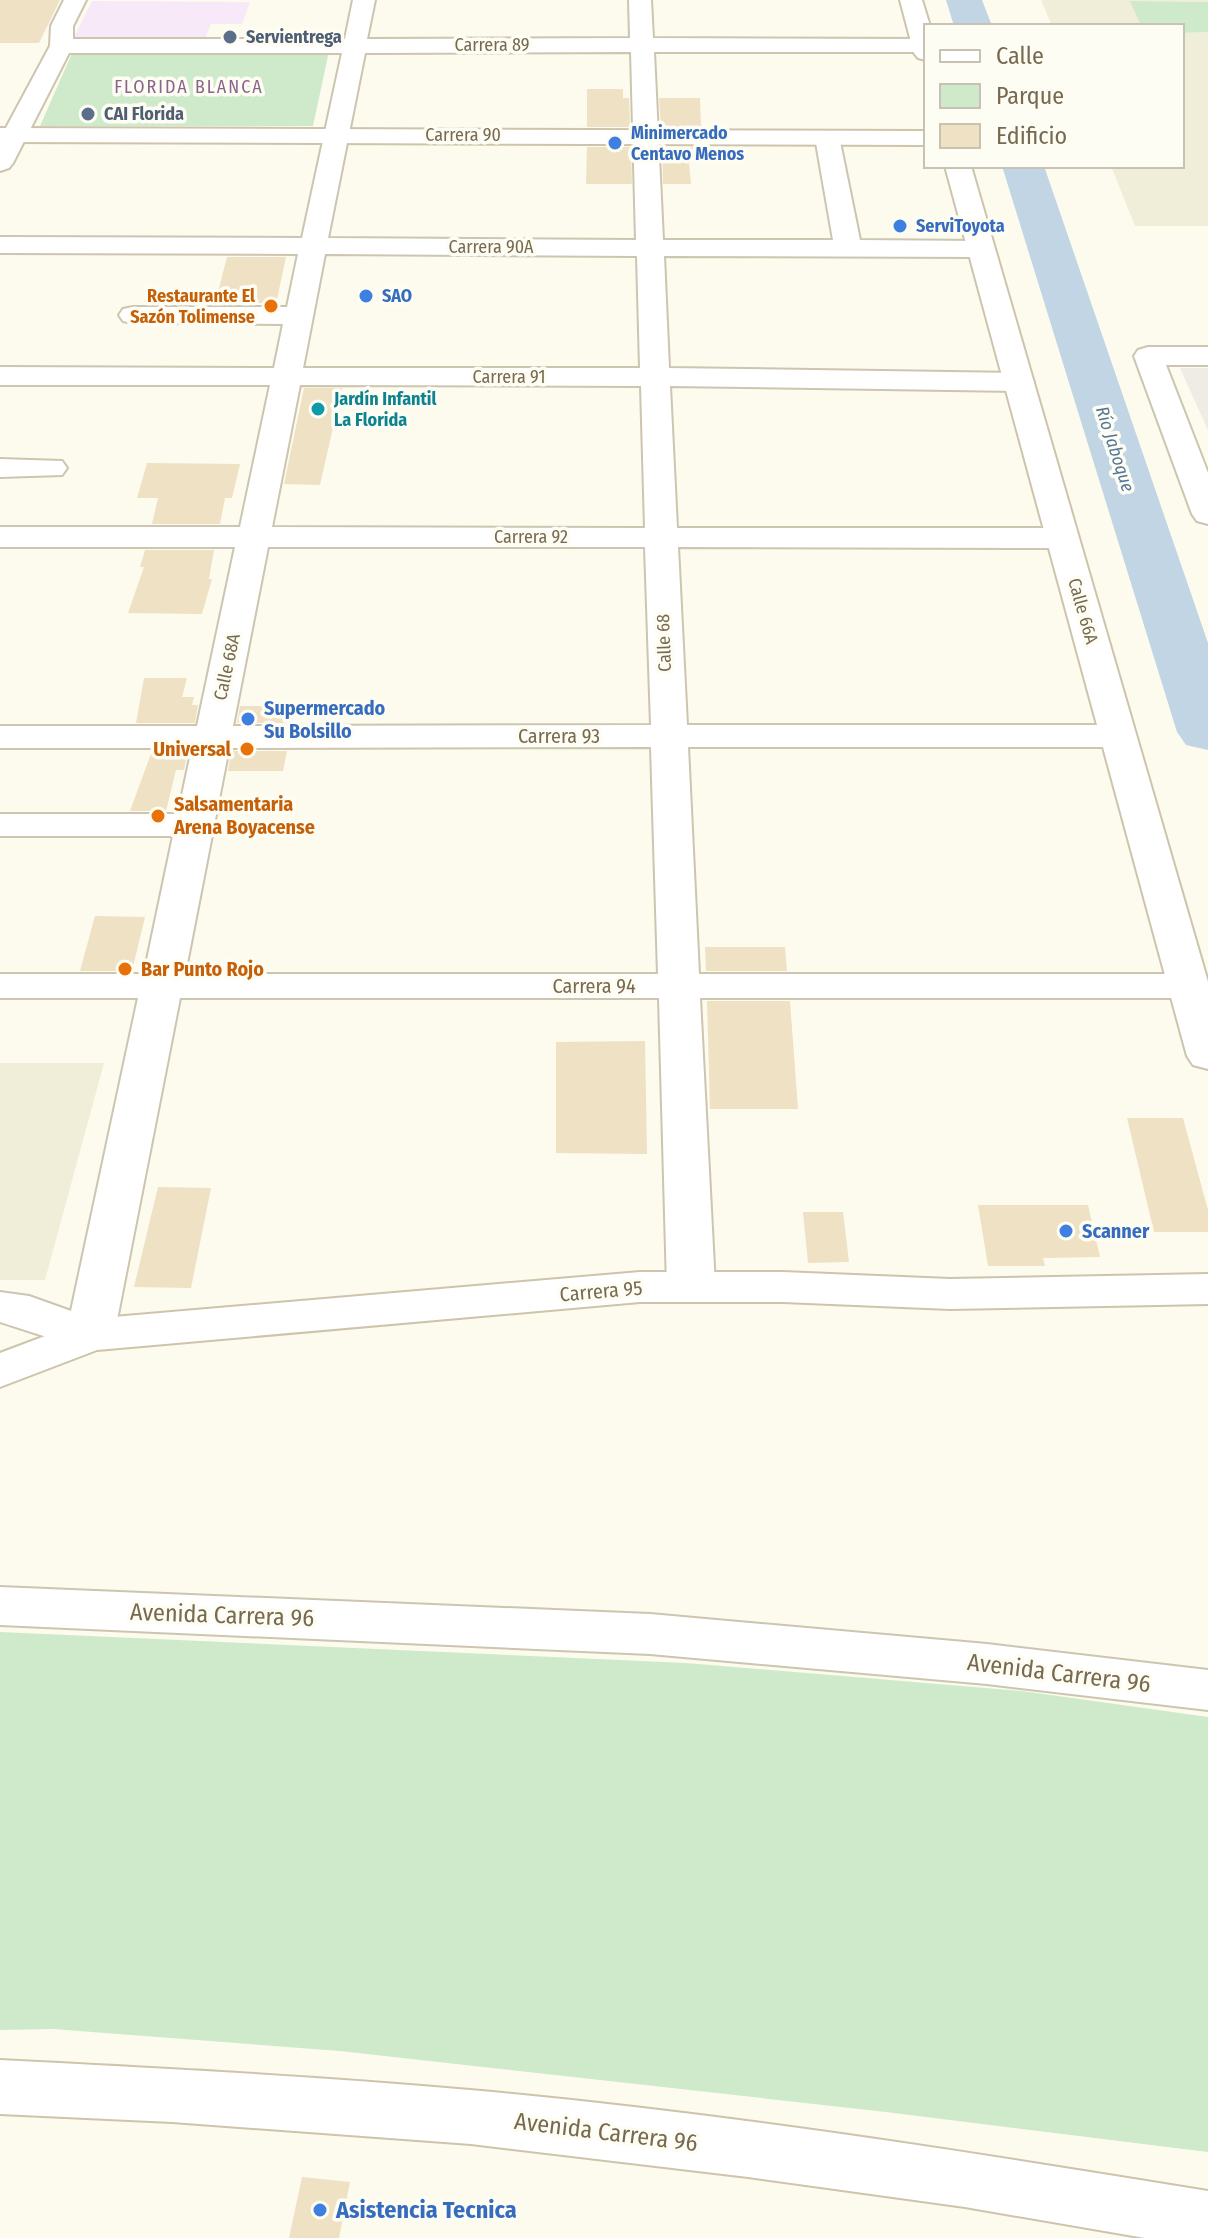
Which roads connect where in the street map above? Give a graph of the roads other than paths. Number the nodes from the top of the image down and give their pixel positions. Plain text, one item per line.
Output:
1 (75, 0) edge
2 (364, 0) edge
3 (640, 0) edge
4 (911, 0) edge
5 (641, 45) junction
6 (61, 46) junction
7 (354, 46) junction
8 (924, 46) edge
9 (924, 49) edge
10 (336, 134) junction
11 (7, 135) edge
12 (645, 136) junction
13 (827, 137) junction
14 (924, 138) edge
15 (0, 163) edge
16 (959, 168) edge
17 (0, 245) edge
18 (313, 247) junction
19 (650, 248) junction
20 (848, 249) junction
21 (981, 249) junction
22 (133, 315) dead end
23 (299, 316) junction
24 (1208, 356) edge
25 (0, 376) edge
26 (287, 377) junction
27 (654, 377) junction
28 (1019, 382) junction
29 (0, 468) edge
30 (51, 468) dead end
31 (1208, 514) edge
32 (0, 537) edge
33 (254, 537) junction
34 (660, 537) junction
35 (1062, 538) junction
36 (668, 735) junction
37 (1118, 736) junction
38 (0, 737) edge
39 (212, 738) junction
40 (0, 825) edge
41 (195, 825) junction
42 (0, 986) edge
43 (161, 986) junction
44 (678, 986) junction
45 (1188, 986) junction
46 (1208, 1056) edge
47 (691, 1286) junction
48 (1208, 1289) edge
49 (0, 1307) edge
50 (90, 1335) junction
51 (0, 1371) edge
52 (0, 1606) edge
53 (1208, 1690) edge
54 (0, 2087) edge
55 (1208, 2220) edge

1 - 6 street
2 - 7 street, Calle 68A
3 - 5 street, Calle 68
4 - 8 street
5 - 7 street, Carrera 89
5 - 9 street, Carrera 89
5 - 12 street, Calle 68
6 - 7 street, Carrera 89
6 - 11 street
7 - 10 street, Calle 68A
10 - 11 street, Carrera 90
10 - 12 street, Carrera 90
10 - 18 street, Calle 68A
11 - 15 street
12 - 13 street, Carrera 90
12 - 19 street, Calle 68
13 - 14 street, Carrera 90
13 - 20 street
16 - 21 street, Calle 66A
17 - 18 street, Carrera 90A
18 - 19 street, Carrera 90A
18 - 23 street, Calle 68A
19 - 20 street, Carrera 90A
19 - 27 street, Calle 68
20 - 21 street, Carrera 90A
21 - 28 street, Calle 66A
22 - 23 street
23 - 26 street, Calle 68A
24 - 31 street
25 - 26 street, Carrera 91
26 - 27 street, Carrera 91
26 - 33 street, Calle 68A
27 - 28 street, Carrera 91
27 - 34 street, Calle 68
28 - 35 street, Calle 66A
29 - 30 street
32 - 33 street, Carrera 92
33 - 34 street, Carrera 92
33 - 39 street, Calle 68A
34 - 35 street, Carrera 92
34 - 36 street, Calle 68
35 - 37 street, Calle 66A
36 - 37 street, Carrera 93
36 - 39 street, Carrera 93
36 - 44 street, Calle 68
37 - 45 street, Calle 66A
38 - 39 street, Carrera 93
39 - 41 street, Calle 68A
40 - 41 street
41 - 43 street, Calle 68A
42 - 43 street, Carrera 94
43 - 44 street, Carrera 94
43 - 50 street, Calle 68A
44 - 45 street, Carrera 94
44 - 47 street, Calle 68
45 - 46 street, Calle 66A
47 - 48 street, Carrera 95
47 - 50 street, Carrera 95
49 - 50 street, Carrera 95
50 - 51 street
52 - 53 street, Avenida Carrera 96
54 - 55 street, Avenida Carrera 96

